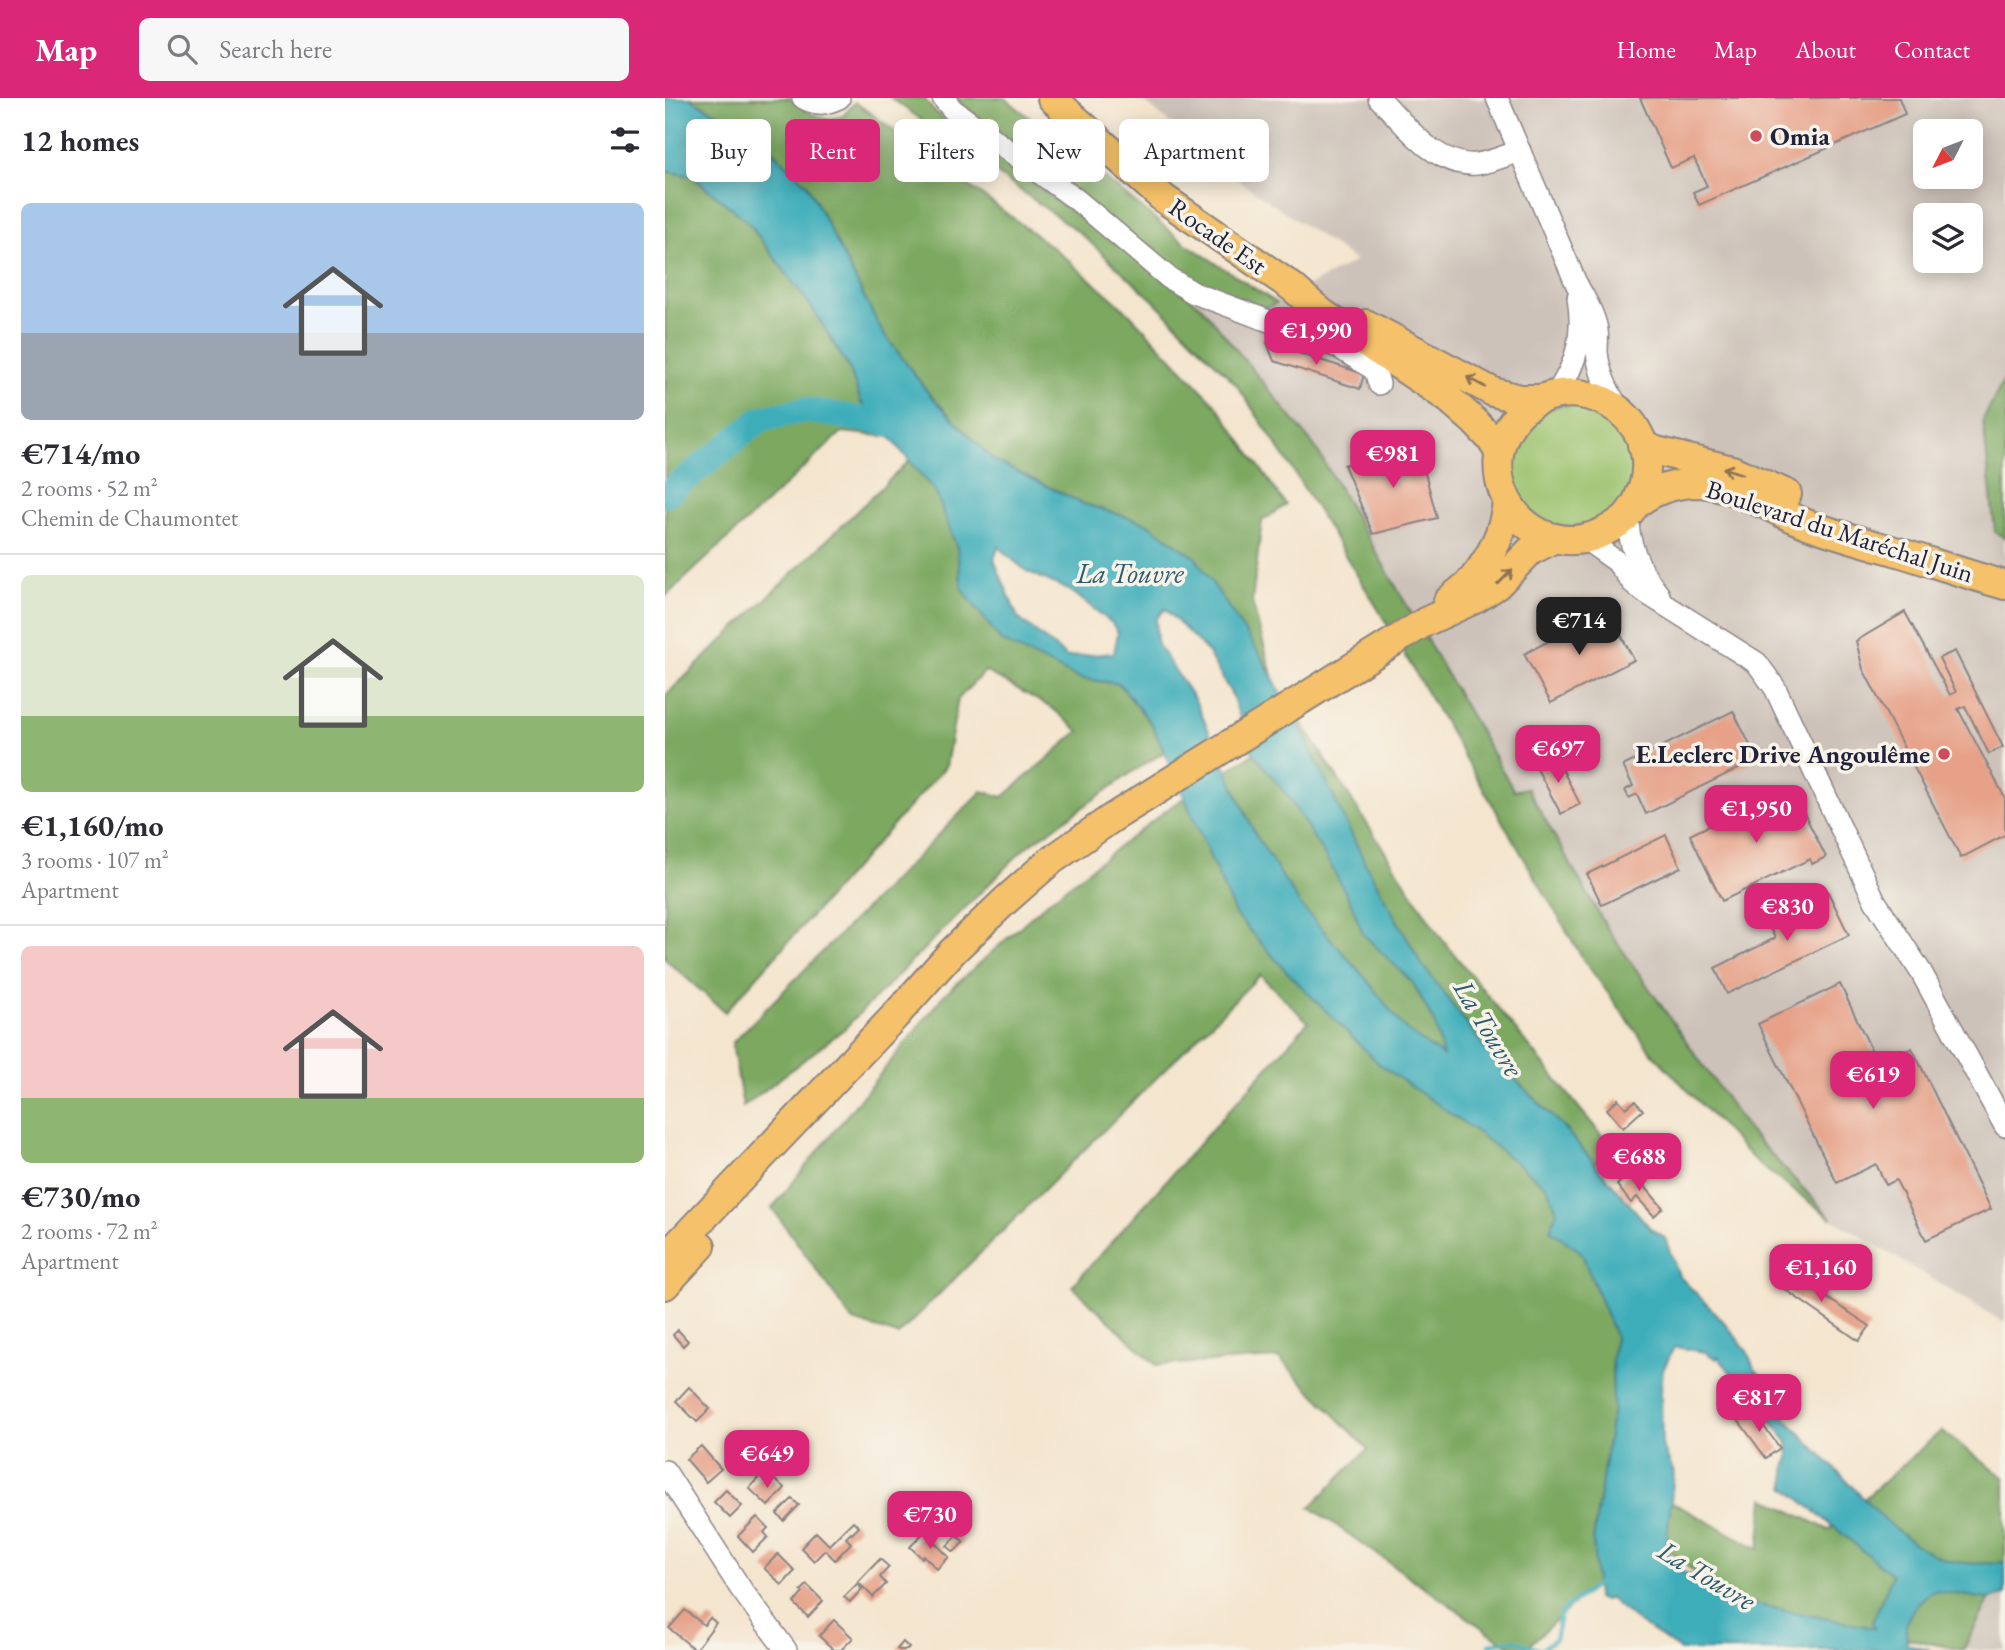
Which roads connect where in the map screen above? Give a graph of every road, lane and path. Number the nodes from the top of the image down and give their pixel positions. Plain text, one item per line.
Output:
1 (803, 98) edge
2 (839, 98) edge
3 (943, 98) edge
4 (1052, 98) edge
5 (1379, 98) edge
6 (1497, 98) edge
7 (1520, 151) junction
8 (1576, 284) junction
9 (1292, 287) junction
10 (1379, 384) dead end
11 (1548, 396) junction
12 (1619, 409) junction
13 (1642, 445) junction
14 (1499, 452) junction
15 (1507, 502) junction
16 (1632, 510) junction
17 (1555, 538) junction
18 (1585, 539) junction
19 (2005, 566) edge
20 (2005, 585) edge
21 (1667, 604) junction
22 (1425, 621) junction
23 (894, 1017) junction
24 (2005, 1126) edge
25 (665, 1258) edge
26 (665, 1285) edge
27 (665, 1471) edge
28 (786, 1650) edge

1 - 2 street
3 - 10 street
4 - 9 main road, Rocade Est
5 - 7 street
6 - 7 street
7 - 8 street
8 - 11 street
8 - 12 street
11 -> 9 main road, Rocade Est
9 - 14 main road, Rocade Est
11 - 12 main road
11 - 14 main road
12 - 13 main road
13 - 16 main road
19 -> 13 main road, Boulevard du Maréchal Juin
14 - 15 main road
15 - 17 main road
15 - 22 main road
16 - 18 main road
16 - 20 main road, Boulevard du Maréchal Juin
16 - 21 street
17 - 18 main road
22 -> 17 main road
18 - 21 street
21 - 24 street
22 - 23 main road
23 - 25 main road
23 - 26 main road
27 - 28 street

